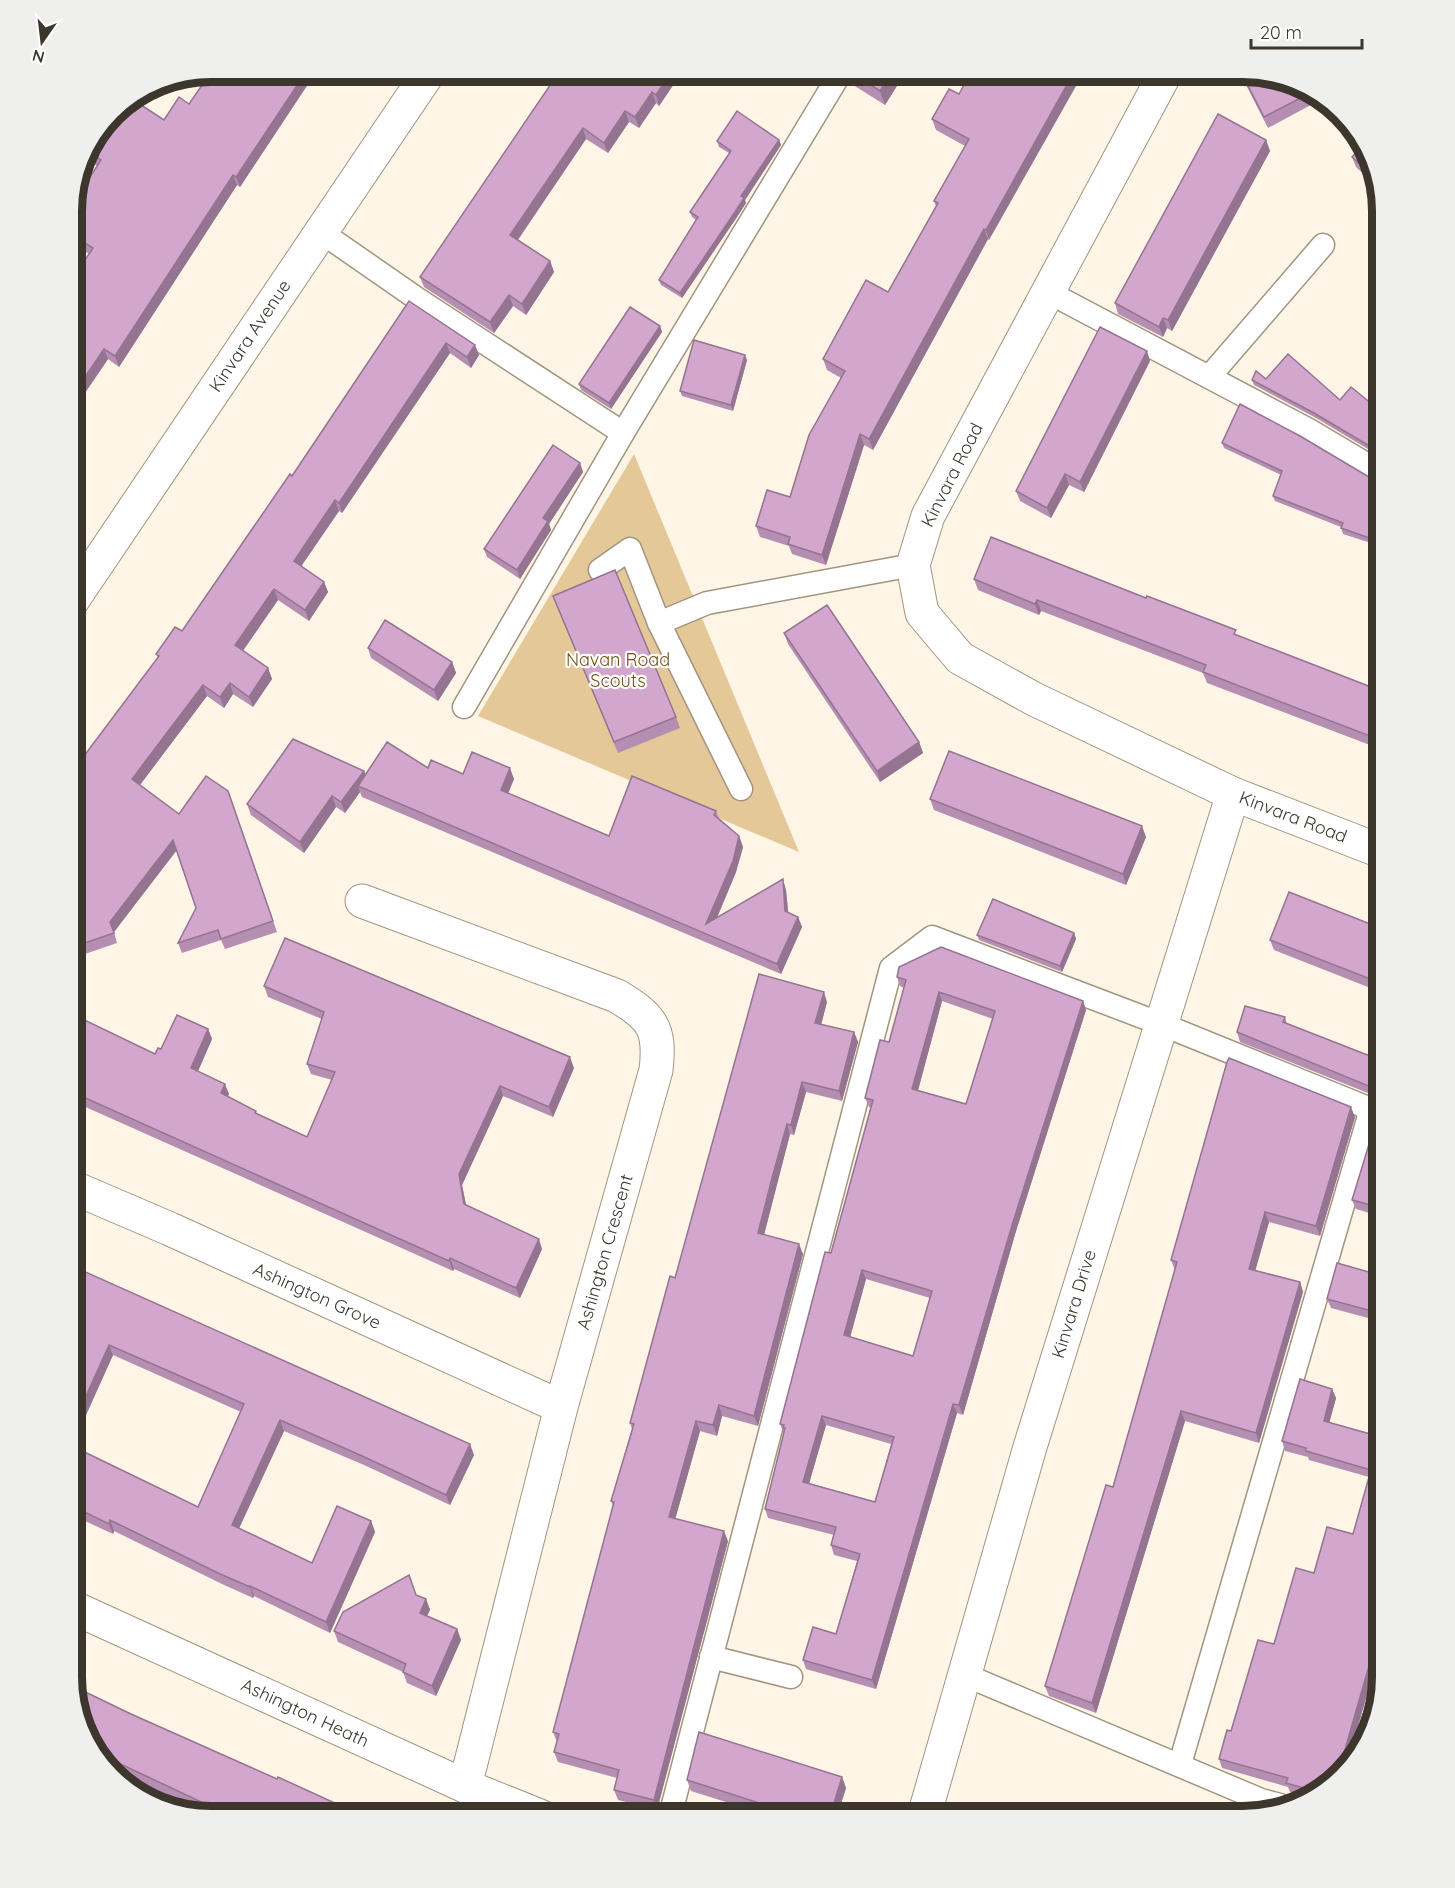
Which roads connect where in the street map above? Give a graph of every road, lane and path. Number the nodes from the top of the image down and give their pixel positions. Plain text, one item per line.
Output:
1 (422, 83) edge
2 (834, 83) edge
3 (1157, 83) edge
4 (321, 232) junction
5 (1323, 245) dead end
6 (1048, 292) junction
7 (1209, 377) junction
8 (624, 433) junction
9 (1372, 467) edge
10 (913, 565) junction
11 (600, 570) dead end
12 (83, 586) edge
13 (659, 623) junction
14 (464, 707) dead end
15 (741, 789) dead end
16 (1233, 794) junction
17 (1372, 848) edge
18 (362, 901) dead end
19 (1161, 1024) junction
20 (1372, 1110) edge
21 (1372, 1129) edge
22 (82, 1191) edge
23 (561, 1407) junction
24 (82, 1612) edge
25 (711, 1657) junction
26 (964, 1675) junction
27 (792, 1677) dead end
28 (1180, 1764) junction
29 (465, 1786) junction
30 (1270, 1802) edge
31 (515, 1806) edge
32 (673, 1806) edge
33 (927, 1806) edge

1 - 4 street, Kinvara Avenue
2 - 8 lane
3 - 6 street, Kinvara Road
4 - 8 lane
4 - 12 street, Kinvara Avenue
5 - 7 lane
6 - 7 lane
6 - 10 street, Kinvara Road
7 - 9 lane
8 - 14 lane
10 - 13 lane
10 - 16 street, Kinvara Road
11 - 13 lane
13 - 15 lane
16 - 17 street, Kinvara Road
16 - 19 street, Kinvara Drive
18 - 23 street, Ashington Crescent
19 - 20 lane
19 - 25 lane
19 - 26 street, Kinvara Drive
21 - 28 lane
22 - 23 street, Ashington Grove
23 - 29 street, Ashington Crescent
24 - 29 street, Ashington Heath
25 - 27 lane
25 - 32 lane
26 - 28 lane
26 - 33 street, Kinvara Drive
28 - 30 lane
29 - 31 street, Ashington Heath

